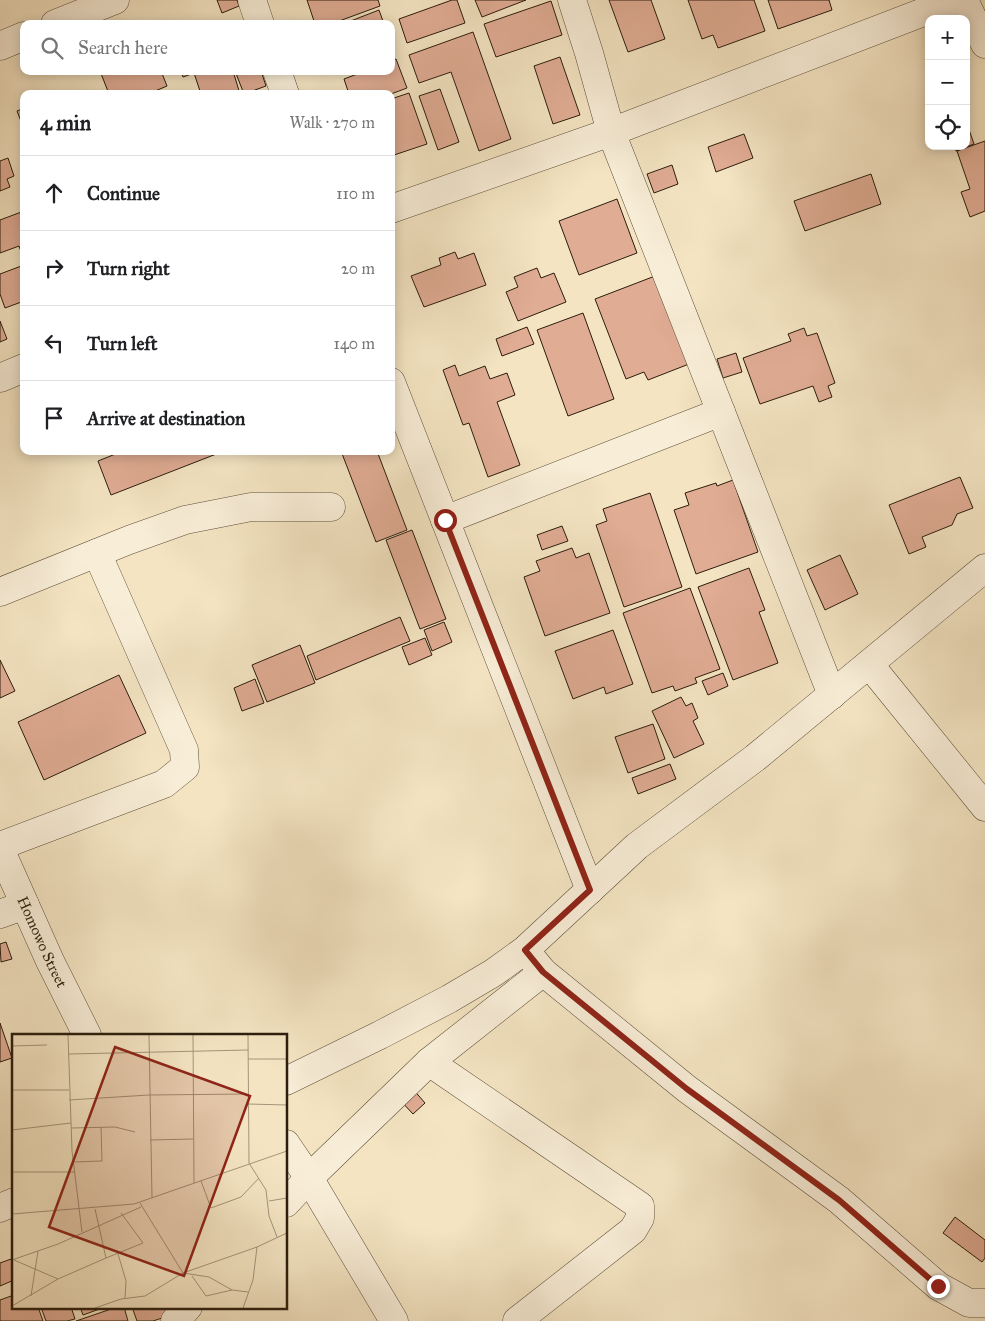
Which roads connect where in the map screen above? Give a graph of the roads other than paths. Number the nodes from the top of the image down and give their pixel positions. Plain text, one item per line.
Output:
1 (115, 0) edge
2 (252, 0) edge
3 (572, 0) edge
4 (955, 0) edge
5 (964, 0) edge
6 (65, 20) edge
7 (259, 20) edge
8 (20, 38) edge
9 (985, 44) edge
10 (0, 46) edge
11 (278, 75) edge
12 (283, 90) edge
13 (611, 132) junction
14 (395, 208) edge
15 (20, 370) edge
16 (0, 378) edge
17 (395, 392) edge
18 (721, 412) junction
19 (331, 507) dead end
20 (445, 520) junction
21 (97, 553) junction
22 (985, 568) edge
23 (0, 592) edge
24 (869, 664) junction
25 (832, 695) junction
26 (985, 807) edge
27 (0, 847) edge
28 (590, 890) junction
29 (25, 905) junction
30 (0, 914) edge
31 (525, 950) junction
32 (543, 972) junction
33 (86, 1034) edge
34 (430, 1062) junction
35 (288, 1080) edge
36 (288, 1147) edge
37 (309, 1178) junction
38 (288, 1201) edge
39 (12, 1203) edge
40 (0, 1208) edge
41 (974, 1304) edge
42 (187, 1308) edge
43 (175, 1321) edge
44 (394, 1321) edge
45 (517, 1321) edge

1 - 6 street
2 - 7 street
3 - 13 street
4 - 13 street
5 - 9 street
8 - 10 street
11 - 12 street
13 - 14 street
13 - 18 street
15 - 16 street
17 - 20 street
18 - 20 street
18 - 25 street
19 - 21 street
20 - 28 street
21 - 23 street
21 - 27 street
22 - 24 street
24 - 25 street
24 - 26 street
25 - 28 street
27 - 29 street, Homowo Street
28 - 31 street
29 - 30 street
29 - 33 street, Homowo Street
31 - 32 street
31 - 35 street
32 - 34 street
32 - 41 street
34 - 37 street
34 - 45 street
36 - 37 street
37 - 38 street
37 - 44 street
39 - 40 street
42 - 43 street

